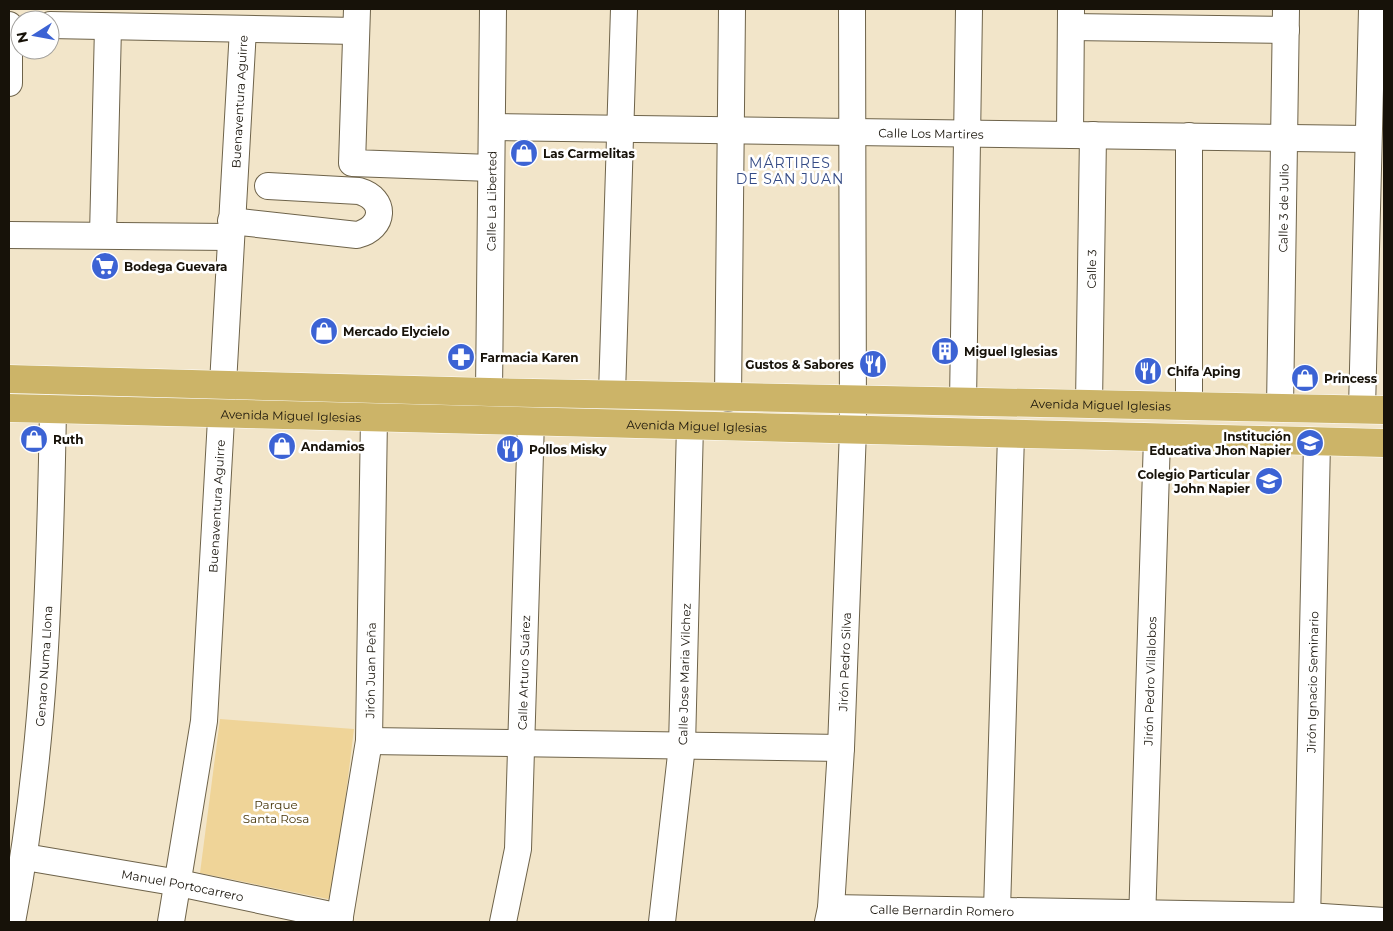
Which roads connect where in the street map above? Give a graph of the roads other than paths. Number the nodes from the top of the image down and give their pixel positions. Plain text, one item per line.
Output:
1 (493, 9) edge
2 (624, 9) edge
3 (732, 9) edge
4 (852, 9) edge
5 (970, 9) edge
6 (1372, 9) edge
7 (1071, 18) edge
8 (1286, 19) edge
9 (60, 20) edge
10 (357, 20) edge
11 (108, 27) junction
12 (243, 29) junction
13 (11, 60) edge
14 (9, 83) edge
15 (492, 127) junction
16 (620, 128) junction
17 (729, 130) junction
18 (852, 132) junction
19 (968, 133) junction
20 (1082, 135) junction
21 (1189, 136) junction
22 (1283, 137) junction
23 (1368, 138) junction
24 (491, 168) junction
25 (268, 186) dead end
26 (231, 229) junction
27 (9, 235) edge
28 (103, 236) junction
29 (9, 379) edge
30 (224, 386) junction
31 (488, 392) junction
32 (612, 394) junction
33 (728, 398) junction
34 (852, 400) junction
35 (962, 402) junction
36 (1089, 404) junction
37 (1188, 406) junction
38 (9, 408) edge
39 (1280, 408) junction
40 (53, 409) junction
41 (1373, 410) edge
42 (222, 414) junction
43 (374, 417) junction
44 (531, 420) junction
45 (690, 425) junction
46 (853, 430) junction
47 (1011, 434) junction
48 (1157, 438) junction
49 (1317, 442) junction
50 (1384, 443) edge
51 (368, 741) junction
52 (521, 742) junction
53 (682, 746) junction
54 (841, 748) junction
55 (25, 857) junction
56 (179, 883) junction
57 (997, 910) junction
58 (829, 915) edge
59 (1142, 918) edge
60 (340, 919) edge
61 (1307, 919) edge
62 (1384, 921) edge
63 (12, 922) edge
64 (172, 922) edge
65 (503, 922) edge
66 (662, 922) edge

1 - 15 street, Calle La Liberted
2 - 16 street
3 - 17 street
4 - 18 street, Jirón Pedro Silva
5 - 19 street
6 - 23 street
7 - 8 street
7 - 20 street, Calle 3
8 - 22 street, Calle 3 de Julio
9 - 11 street
10 - 12 street
10 - 24 street
11 - 12 street
11 - 28 street
12 - 26 street, Buenaventura Aguirre
13 - 14 street
15 - 16 street, Calle Los Martires
15 - 24 street, Calle La Liberted
16 - 17 street, Calle Los Martires
16 - 32 street
17 - 18 street, Calle Los Martires
17 - 33 street
18 - 19 street, Calle Los Martires
18 - 34 street, Jirón Pedro Silva
19 - 20 street, Calle Los Martires
19 - 35 street
20 - 21 street, Calle Los Martires
20 - 36 street, Calle 3
21 - 22 street, Calle Los Martires
21 - 37 street
22 - 23 street, Calle Los Martires
22 - 39 street, Calle 3 de Julio
23 - 41 street
24 - 31 street, Calle La Liberted
25 - 26 street
26 - 28 street
26 - 30 street, Buenaventura Aguirre
27 - 28 street
29 - 30 main road, Avenida Miguel Iglesias
30 - 31 main road, Avenida Miguel Iglesias
30 - 42 street, Buenaventura Aguirre
31 - 32 main road, Avenida Miguel Iglesias
32 - 33 main road, Avenida Miguel Iglesias
33 - 34 main road, Avenida Miguel Iglesias
34 - 35 main road, Avenida Miguel Iglesias
34 - 46 street, Jirón Pedro Silva
35 - 36 main road, Avenida Miguel Iglesias
36 - 37 main road, Avenida Miguel Iglesias
37 - 39 main road, Avenida Miguel Iglesias
38 - 40 main road, Avenida Miguel Iglesias
39 - 41 main road, Avenida Miguel Iglesias
40 - 42 main road, Avenida Miguel Iglesias
40 - 55 street, Genaro Numa Llona
42 - 43 main road, Avenida Miguel Iglesias
42 - 56 street, Buenaventura Aguirre
43 - 44 main road, Avenida Miguel Iglesias
43 - 51 street, Jirón Juan Peña
44 - 45 main road, Avenida Miguel Iglesias
44 - 52 street, Calle Arturo Suárez
45 - 46 main road, Avenida Miguel Iglesias
45 - 53 street, Calle Jose Maria Vilchez
46 - 47 main road, Avenida Miguel Iglesias
46 - 54 street, Jirón Pedro Silva
47 - 48 main road, Avenida Miguel Iglesias
47 - 57 street
48 - 49 main road, Avenida Miguel Iglesias
48 - 59 street, Jirón Pedro Villalobos
49 - 50 main road, Avenida Miguel Iglesias
49 - 61 street, Jirón Ignacio Seminario
51 - 52 street
51 - 60 street, Jirón Juan Peña
52 - 53 street
52 - 65 street, Calle Arturo Suárez
53 - 54 street
53 - 66 street, Calle Jose Maria Vilchez
54 - 58 street, Jirón Pedro Silva
55 - 56 street, Manuel Portocarrero
55 - 63 street, Genaro Numa Llona
56 - 60 street, Manuel Portocarrero
56 - 64 street, Buenaventura Aguirre
57 - 58 street, Calle Bernardin Romero
57 - 59 street, Calle Bernardin Romero
59 - 61 street, Calle Bernardin Romero
61 - 62 street, Calle Bernardin Romero

